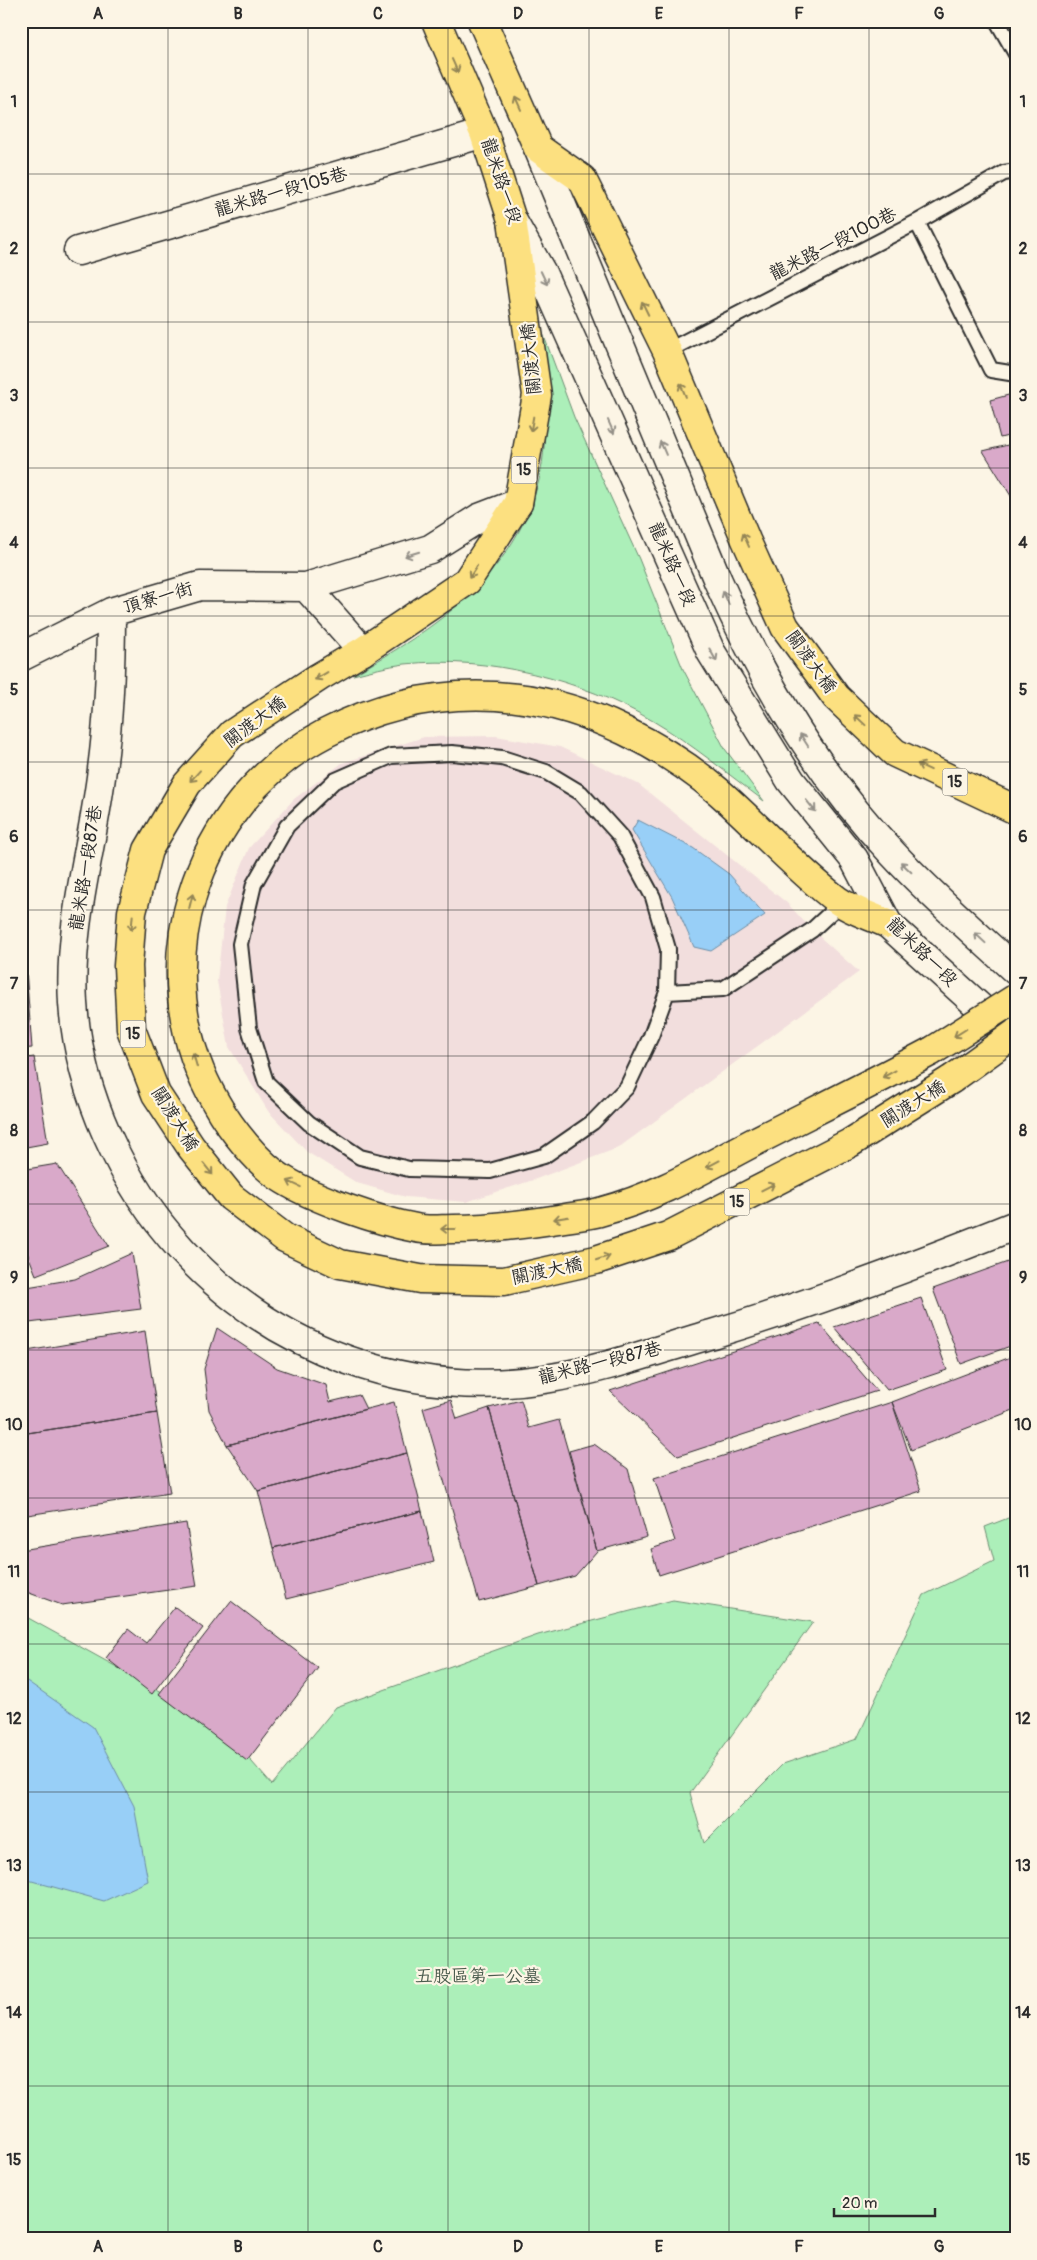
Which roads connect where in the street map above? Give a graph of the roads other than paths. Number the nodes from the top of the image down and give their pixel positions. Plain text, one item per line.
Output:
1 (436, 21) edge
2 (482, 21) edge
3 (997, 21) edge
4 (1016, 54) edge
5 (484, 133) junction
6 (538, 148) junction
7 (1016, 171) edge
8 (512, 220) junction
9 (916, 222) junction
10 (78, 251) dead end
11 (667, 351) junction
12 (1016, 374) edge
13 (518, 503) junction
14 (306, 587) junction
15 (111, 612) junction
16 (363, 651) junction
17 (21, 657) edge
18 (1016, 810) edge
19 (841, 903) junction
20 (888, 924) junction
21 (1016, 972) edge
22 (667, 992) junction
23 (1016, 998) edge
24 (1016, 1033) edge
25 (1016, 1040) edge
26 (1016, 1225) edge

1 -> 5 main road, 龍米路一段 / 15
6 -> 2 main road, 龍米路一段
3 - 4 lane
5 - 8 main road, 龍米路一段 / 15
5 - 10 street, 龍米路一段105巷
11 -> 6 main road, 關渡大橋 / 15
21 -> 6 street, 龍米路一段
7 - 9 lane, 龍米路一段100巷
8 -> 13 main road, 關渡大橋 / 15
8 -> 20 street, 龍米路一段
9 - 11 lane, 龍米路一段100巷
9 - 12 lane
18 -> 11 main road, 關渡大橋 / 15
13 -> 14 street, 頂寮一街
13 -> 16 main road, 關渡大橋 / 15
14 - 15 street, 頂寮一街
14 - 16 street
15 - 17 street, 頂寮一街
15 - 26 street, 龍米路一段87巷
16 -> 24 main road, 關渡大橋 / 15, bridge
19 - 20 main road
19 - 22 lane
23 -> 19 main road, bridge
20 - 25 street, 龍米路一段
22 - 22 lane

